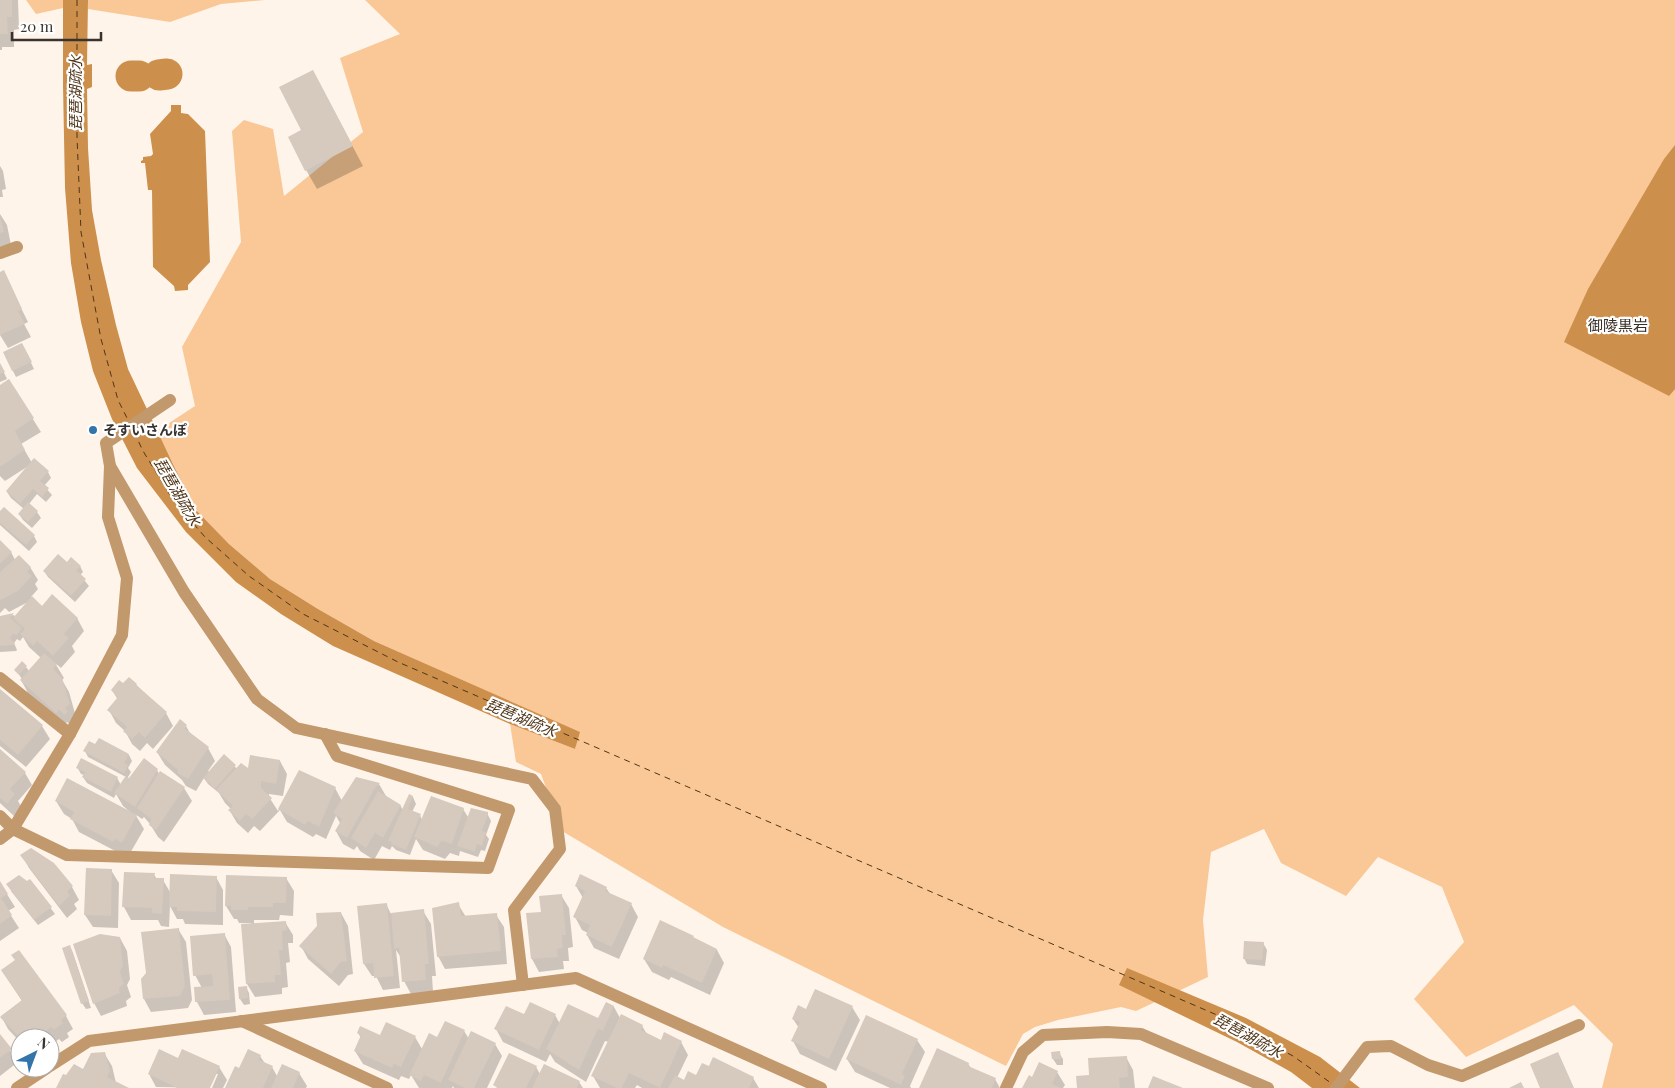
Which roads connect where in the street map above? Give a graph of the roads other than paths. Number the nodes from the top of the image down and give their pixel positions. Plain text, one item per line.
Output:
1 (17, 246) dead end
2 (0, 253) edge
3 (167, 402) dead end
4 (110, 466) junction
5 (0, 678) edge
6 (70, 734) junction
7 (324, 734) junction
8 (0, 816) edge
9 (13, 828) junction
10 (0, 839) edge
11 (524, 985) junction
12 (242, 1021) junction
13 (1579, 1025) dead end
14 (60, 1060) edge
15 (32, 1078) edge
16 (17, 1088) edge
17 (387, 1088) edge
18 (821, 1088) edge
19 (1006, 1088) edge
20 (1268, 1088) edge
21 (1336, 1088) edge

1 - 2 street
3 - 4 street
4 - 6 street
4 - 7 street
5 - 6 street
6 - 9 street
7 - 9 street
7 - 11 street
8 - 9 street
9 - 10 street
11 - 12 street
11 - 18 street
12 - 14 street
12 - 17 street
13 - 21 street
15 - 16 street
19 - 20 street

